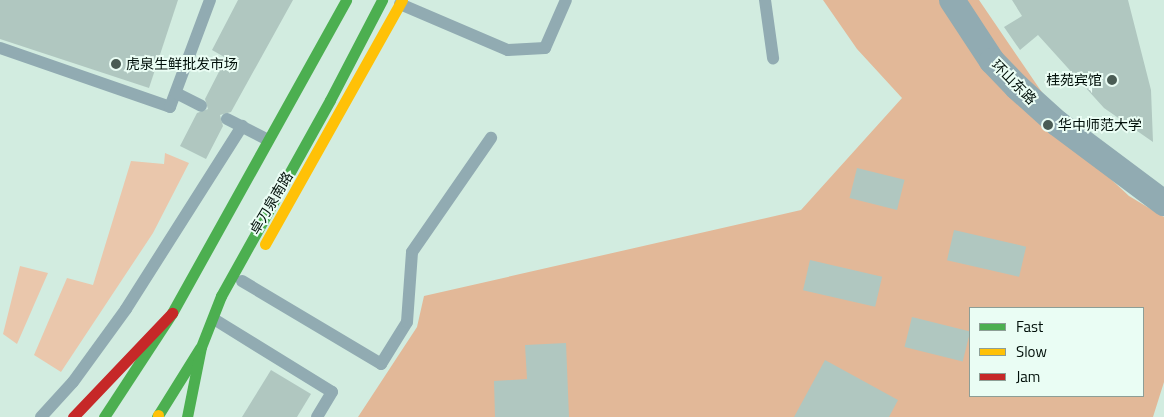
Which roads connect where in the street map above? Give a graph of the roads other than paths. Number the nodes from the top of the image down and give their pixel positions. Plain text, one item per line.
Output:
1 (210, 0) edge
2 (346, 0) edge
3 (382, 0) edge
4 (566, 0) edge
5 (765, 0) edge
6 (952, 0) edge
7 (401, 2) edge
8 (0, 48) edge
9 (773, 58) dead end
10 (176, 94) junction
11 (201, 106) dead end
12 (227, 119) dead end
13 (242, 126) junction
14 (491, 138) dead end
15 (268, 140) junction
16 (1164, 203) edge
17 (242, 281) junction
18 (172, 313) junction
19 (217, 321) junction
20 (158, 416) edge
21 (41, 417) edge
22 (73, 417) edge
23 (104, 417) edge
24 (187, 417) edge
25 (317, 417) edge

1 - 10 lane
2 - 15 main road
3 - 24 main road, bridge
4 - 7 lane
5 - 9 lane
6 - 16 street, 环山东路
7 - 17 main road, 卓刀泉南路
8 - 10 lane
10 - 11 lane
12 - 13 lane
13 - 15 lane
13 - 21 lane
14 - 17 lane
15 - 18 main road
17 - 19 main road, 卓刀泉南路
18 - 22 main road
18 - 23 main road
19 - 20 main road, 卓刀泉南路
19 - 25 lane

